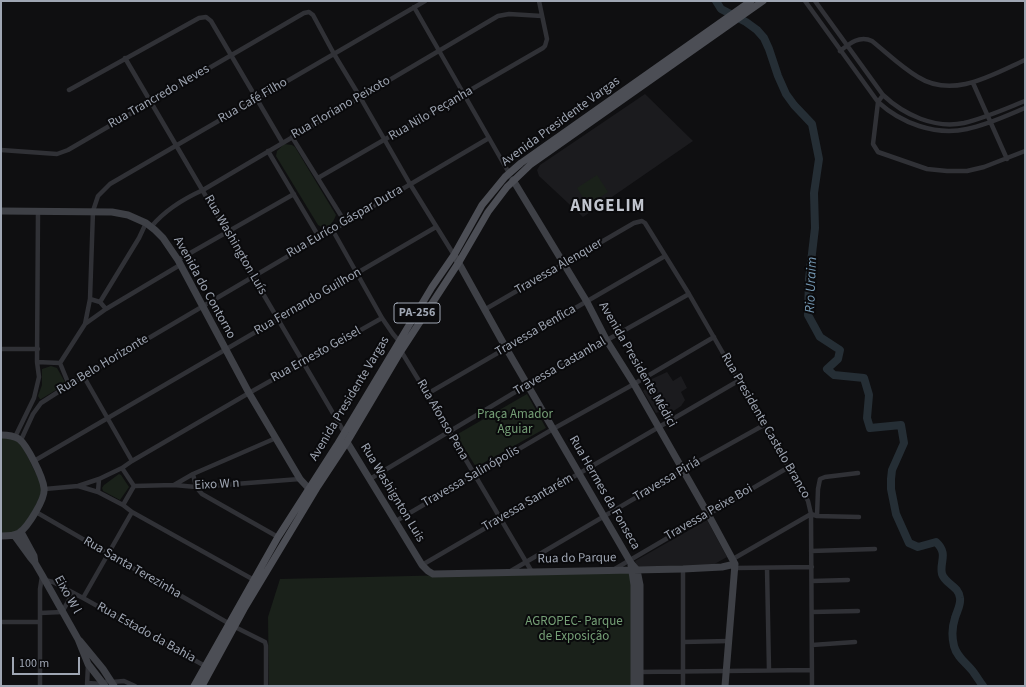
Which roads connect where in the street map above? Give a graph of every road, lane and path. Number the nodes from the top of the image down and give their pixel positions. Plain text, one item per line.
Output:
1 (425, 1) edge
2 (539, 1) edge
3 (763, 1) edge
4 (805, 1) edge
5 (815, 1) edge
6 (748, 6) edge
7 (414, 8) junction
8 (825, 15) junction
9 (542, 16) junction
10 (818, 20) junction
11 (847, 46) junction
12 (439, 51) junction
13 (840, 51) junction
14 (334, 54) junction
15 (230, 56) junction
16 (125, 58) junction
17 (1025, 60) edge
18 (649, 77) junction
19 (973, 83) junction
20 (69, 90) dead end
21 (464, 95) junction
22 (883, 95) junction
23 (360, 97) junction
24 (256, 100) junction
25 (1025, 101) edge
26 (152, 102) junction
27 (878, 102) junction
28 (1025, 108) edge
29 (988, 116) junction
30 (990, 122) junction
31 (292, 136) junction
32 (489, 138) junction
33 (385, 141) junction
34 (282, 142) junction
35 (177, 145) junction
36 (1, 150) edge
37 (268, 151) junction
38 (1025, 151) edge
39 (1007, 159) junction
40 (510, 173) junction
41 (318, 178) junction
42 (513, 180) junction
43 (410, 184) junction
44 (203, 190) junction
45 (294, 194) junction
46 (1, 211) edge
47 (38, 211) junction
48 (93, 211) junction
49 (345, 222) junction
50 (634, 223) joint
51 (148, 225) junction
52 (436, 227) junction
53 (332, 230) junction
54 (228, 232) junction
55 (319, 237) junction
56 (454, 255) junction
57 (665, 256) junction
58 (459, 262) junction
59 (179, 263) junction
60 (564, 265) junction
61 (358, 273) junction
62 (253, 276) junction
63 (689, 294) junction
64 (90, 299) junction
65 (100, 302) junction
66 (587, 302) junction
67 (202, 306) junction
68 (106, 309) junction
69 (484, 310) junction
70 (382, 318) junction
71 (278, 319) junction
72 (85, 324) junction
73 (714, 337) junction
74 (399, 341) junction
75 (607, 341) junction
76 (506, 348) junction
77 (1, 349) edge
78 (38, 349) junction
79 (225, 350) junction
80 (401, 351) junction
81 (37, 362) junction
82 (303, 362) junction
83 (60, 363) junction
84 (84, 377) junction
85 (738, 381) junction
86 (634, 384) junction
87 (69, 385) junction
88 (528, 386) junction
89 (249, 393) junction
90 (428, 394) junction
91 (34, 398) junction
92 (41, 403) junction
93 (108, 418) junction
94 (764, 425) junction
95 (659, 426) junction
96 (553, 429) junction
97 (344, 432) junction
98 (449, 432) junction
99 (1, 435) edge
100 (18, 438) junction
101 (276, 438) junction
102 (347, 442) junction
103 (34, 461) junction
104 (132, 461) junction
105 (789, 467) junction
106 (122, 468) junction
107 (683, 470) junction
108 (858, 472) dead end
109 (578, 473) junction
110 (193, 474) junction
111 (474, 475) junction
112 (300, 479) junction
113 (370, 479) junction
114 (99, 480) junction
115 (174, 485) junction
116 (78, 486) junction
117 (134, 486) junction
118 (196, 487) junction
119 (45, 489) junction
120 (311, 491) junction
121 (98, 492) junction
122 (123, 505) junction
123 (36, 512) junction
124 (132, 512) junction
125 (708, 514) junction
126 (811, 514) junction
127 (604, 516) junction
128 (817, 516) junction
129 (859, 517) dead end
130 (500, 519) junction
131 (396, 521) junction
132 (18, 533) junction
133 (1, 536) edge
134 (278, 537) junction
135 (875, 549) dead end
136 (811, 551) junction
137 (108, 555) junction
138 (526, 561) junction
139 (735, 564) junction
140 (422, 565) junction
141 (632, 566) junction
142 (812, 567) junction
143 (767, 568) junction
144 (683, 569) junction
145 (613, 570) junction
146 (508, 572) junction
147 (532, 572) junction
148 (43, 578) junction
149 (254, 580) junction
150 (848, 580) dead end
151 (812, 581) junction
152 (73, 593) junction
153 (83, 598) junction
154 (858, 610) dead end
155 (62, 612) junction
156 (812, 612) junction
157 (40, 613) junction
158 (1, 622) edge
159 (40, 622) junction
160 (232, 625) junction
161 (729, 641) junction
162 (683, 642) junction
163 (855, 642) dead end
164 (812, 645) junction
165 (91, 661) junction
166 (205, 666) junction
167 (769, 670) junction
168 (812, 670) junction
169 (726, 671) junction
170 (637, 672) junction
171 (683, 672) junction
172 (109, 683) edge
173 (87, 684) edge
174 (40, 686) edge
175 (135, 686) edge
176 (194, 686) edge
177 (202, 686) edge
178 (266, 686) edge
179 (634, 686) edge
180 (640, 686) edge
181 (683, 686) edge
182 (725, 686) edge
183 (812, 686) edge

1 - 7 street, Rua Café Filho
2 - 9 street
3 - 6 main road, Avenida Presidente Vargas
4 - 10 street
5 - 8 street
6 - 18 main road, Avenida Presidente Vargas / PA-256
7 - 12 street
7 - 14 street, Rua Café Filho
8 - 10 street
8 - 11 street
9 - 12 street, Rua Floriano Peixoto
9 - 21 street, Rua Nilo Peçanha
10 - 13 street
11 - 13 street
11 - 19 street
11 - 22 street
12 - 21 street
12 - 23 street, Rua Floriano Peixoto
13 - 27 street
14 - 15 street, Rua Trancredo Neves
14 - 23 street
14 - 24 street, Rua Café Filho
15 - 16 street
15 - 24 street
15 - 26 street, Rua Trancredo Neves
16 - 20 street
16 - 26 street, Rua Washington Luís
17 - 19 street
18 - 40 main road, Avenida Presidente Vargas / PA-256
18 - 42 main road, Avenida Presidente Vargas / PA-256
19 - 29 street
21 - 32 street
21 - 33 street, Rua Nilo Peçanha
22 - 27 street
22 - 29 street
23 - 31 street, Rua Floriano Peixoto
23 - 33 street
24 - 34 street
24 - 35 street, Rua Café Filho
25 - 29 street
26 - 35 street, Rua Washington Luís
26 - 36 street, Rua Trancredo Neves
27 - 30 street
27 - 39 street
28 - 30 street
29 - 30 street
30 - 39 street
31 - 34 street, Rua Floriano Peixoto
31 - 41 street
32 - 40 street
32 - 43 street, Rua Euríco Gáspar Dutra
33 - 41 street, Rua Nilo Peçanha
33 - 43 street
34 - 37 street, Rua Floriano Peixoto
35 - 44 street, Rua Washington Luís
35 - 48 street, Rua Café Filho
37 - 44 street, Rua Floriano Peixoto
37 - 45 street
38 - 39 street
40 - 56 main road, Avenida Presidente Vargas / PA-256
41 - 49 street
42 - 58 main road, Avenida Presidente Vargas / PA-256
42 - 60 street, Avenida Presidente Médici
43 - 49 street, Rua Euríco Gáspar Dutra
43 - 52 street
44 - 51 street, Rua Floriano Peixoto
44 - 54 street, Rua Washington Luís
45 - 54 street
45 - 55 street
46 - 47 street, Avenida do Contorno
47 - 48 street, Avenida do Contorno
47 - 78 street
48 - 51 street, Avenida do Contorno
48 - 64 street
49 - 53 street, Rua Euríco Gáspar Dutra
50 - 57 street, Rua Presidente Castelo Branco
50 - 60 street, Travessa Alenquer
51 - 59 street, Avenida do Contorno
51 - 65 street, Rua Floriano Peixoto
52 - 56 street
52 - 61 street, Rua Fernando Guilhon
53 - 55 street, Rua Euríco Gáspar Dutra
53 - 61 street
54 - 59 street
54 - 62 street, Rua Washington Luís
55 - 62 street, Rua Euríco Gáspar Dutra
56 - 58 street, Rua Hermes da Fonseca
56 - 74 main road, Avenida Presidente Vargas / PA-256
57 - 63 street, Rua Presidente Castelo Branco
57 - 66 street, Travessa Benfica
58 - 69 street, Rua Hermes da Fonseca
58 - 80 main road, Avenida Presidente Vargas / PA-256
59 - 67 street, Avenida do Contorno
59 - 68 street
60 - 66 street, Avenida Presidente Médici
60 - 69 street, Travessa Alenquer
61 - 70 street
61 - 71 street, Rua Fernando Guilhon
62 - 67 street, Rua Euríco Gáspar Dutra
62 - 71 street, Rua Washington Luís
63 - 73 street, Rua Presidente Castelo Branco
63 - 75 street, Travessa Castanhal
64 - 65 street
64 - 72 street
65 - 68 street
66 - 75 street, Avenida Presidente Médici
66 - 76 street, Travessa Benfica
67 - 79 street, Avenida do Contorno
67 - 84 street, Rua Belo Horizonte
68 - 72 street
69 - 76 street, Rua Hermes da Fonseca
70 - 74 street
70 - 82 street, Rua Ernesto Geisel
71 - 79 street, Rua Fernando Guilhon
71 - 82 street, Rua Washington Luís
72 - 83 street
73 - 85 street, Rua Presidente Castelo Branco
73 - 86 street, Travessa Salinópolis
74 - 97 main road, Avenida Presidente Vargas / PA-256
75 - 86 street, Avenida Presidente Médici
75 - 88 street, Travessa Castanhal
76 - 88 street, Rua Hermes da Fonseca
76 - 90 street, Travessa Benfica
77 - 78 street
78 - 81 street
79 - 89 street, Avenida do Contorno
79 - 93 street, Rua Fernando Guilhon
80 - 90 street, Rua Afonso Pena
80 - 102 main road, Avenida Presidente Vargas / PA-256
81 - 83 street
81 - 91 street
82 - 89 street, Rua Ernesto Geisel
82 - 97 street, Rua Washington Luís
83 - 87 street
84 - 87 street, Rua Belo Horizonte
84 - 93 street
85 - 94 street, Rua Presidente Castelo Branco
85 - 95 street, Travessa Santarém
86 - 95 street, Avenida Presidente Médici
86 - 96 street, Travessa Salinópolis
87 - 92 street, Rua Belo Horizonte
88 - 96 street, Rua Hermes da Fonseca
88 - 98 street, Travessa Castanhal
89 - 101 street, Avenida do Contorno
89 - 104 street, Rua Ernesto Geisel
90 - 98 street, Rua Afonso Pena
91 - 92 street
91 - 100 street
92 - 100 street, Rua Belo Horizonte
93 - 103 street, Rua Fernando Guilhon
93 - 104 street
94 - 105 street, Rua Presidente Castelo Branco
94 - 107 street, Travessa Piriá
95 - 107 street, Avenida Presidente Médici
95 - 109 street, Travessa Santarém
96 - 109 street, Rua Hermes da Fonseca
96 - 111 street, Travessa Salinópolis
97 - 102 street, Rua Washignton Luis
97 - 120 main road, Avenida Presidente Vargas / PA-256
98 - 111 street, Rua Afonso Pena
98 - 113 street, Travessa Castanhal
99 - 100 street
100 - 103 street
101 - 110 street
101 - 112 street, Avenida do Contorno
102 - 113 street, Rua Washignton Luis
102 - 120 main road, Avenida Presidente Vargas / PA-256
103 - 119 street
104 - 106 street, Rua Ernesto Geisel
105 - 125 street, Travessa Peixe Boi
105 - 126 street, Rua Presidente Castelo Branco
106 - 114 street, Rua Ernesto Geisel
106 - 117 street
107 - 125 street, Avenida Presidente Médici
107 - 127 street, Travessa Piriá
108 - 128 street
109 - 127 street, Rua Hermes da Fonseca
109 - 130 street, Travessa Santarém
110 - 115 street
110 - 118 street
111 - 130 street, Rua Afonso Pena
111 - 131 street, Travessa Salinópolis
112 - 118 street, Eixo W n
112 - 120 street, Avenida do Contorno
113 - 131 street, Rua Washignton Luis
114 - 116 street, Rua Ernesto Geisel
114 - 121 street
115 - 117 street, Eixo W n
115 - 118 street, Eixo W n
116 - 119 street
116 - 121 street
117 - 122 street
118 - 134 street
119 - 123 street
120 - 134 main road, Avenida Presidente Vargas / PA-256
120 - 160 main road, Avenida Presidente Vargas / PA-256
121 - 122 street
122 - 124 street
123 - 132 street
123 - 137 street, Rua Santa Terezinha
124 - 137 street
124 - 149 street
125 - 139 street, Avenida Presidente Médici
125 - 141 street, Travessa Peixe Boi
126 - 128 street
126 - 136 street, Rua Presidente Castelo Branco
126 - 139 street
127 - 138 street, Travessa Piriá
127 - 141 street, Rua Hermes da Fonseca
128 - 129 street
130 - 138 street, Rua Afonso Pena
130 - 140 street, Travessa Santarém
131 - 140 street, Rua Washignton Luis
132 - 133 street
132 - 148 street, Eixo W l
134 - 149 main road, Avenida Presidente Vargas / PA-256
135 - 136 street
136 - 142 street, Rua Presidente Castelo Branco
137 - 153 street
137 - 160 street, Rua Santa Terezinha
138 - 146 street, Travessa Piriá
138 - 147 street, Rua Afonso Pena
139 - 143 street
139 - 144 street, Rua do Parque
139 - 161 street
140 - 146 street, Rua do Parque
141 - 144 street, Rua do Parque
141 - 145 street, Rua do Parque
141 - 145 street, Travessa Peixe Boi
141 - 170 street
142 - 143 street
142 - 151 street, Rua Presidente Castelo Branco
143 - 167 street
144 - 162 street
145 - 147 street, Rua do Parque
146 - 147 street, Rua do Parque
148 - 152 street, Rua Estado da Bahia
148 - 155 street, Eixo W l
148 - 157 street
149 - 160 main road, Avenida Presidente Vargas / PA-256
150 - 151 street
151 - 156 street, Rua Presidente Castelo Branco
152 - 153 street, Rua Estado da Bahia
152 - 155 street
153 - 166 street, Rua Estado da Bahia
154 - 156 street
155 - 157 street
155 - 165 street, Eixo W l
156 - 164 street, Rua Presidente Castelo Branco
157 - 159 street
158 - 159 street
159 - 174 street
160 - 166 main road, Avenida Presidente Vargas / PA-256
160 - 177 main road, Avenida Presidente Vargas / PA-256
160 - 178 street, Rua Santa Terezinha
161 - 162 street
161 - 169 street
162 - 171 street
163 - 164 street
164 - 168 street, Rua Presidente Castelo Branco
165 - 172 street, Eixo W l
165 - 173 street
166 - 176 main road, Avenida Presidente Vargas / PA-256
167 - 168 street
167 - 169 street
168 - 183 street, Rua Presidente Castelo Branco
169 - 171 street
169 - 182 street
170 - 171 street
170 - 179 street
170 - 180 street
171 - 181 street
172 - 173 street
172 - 175 street

